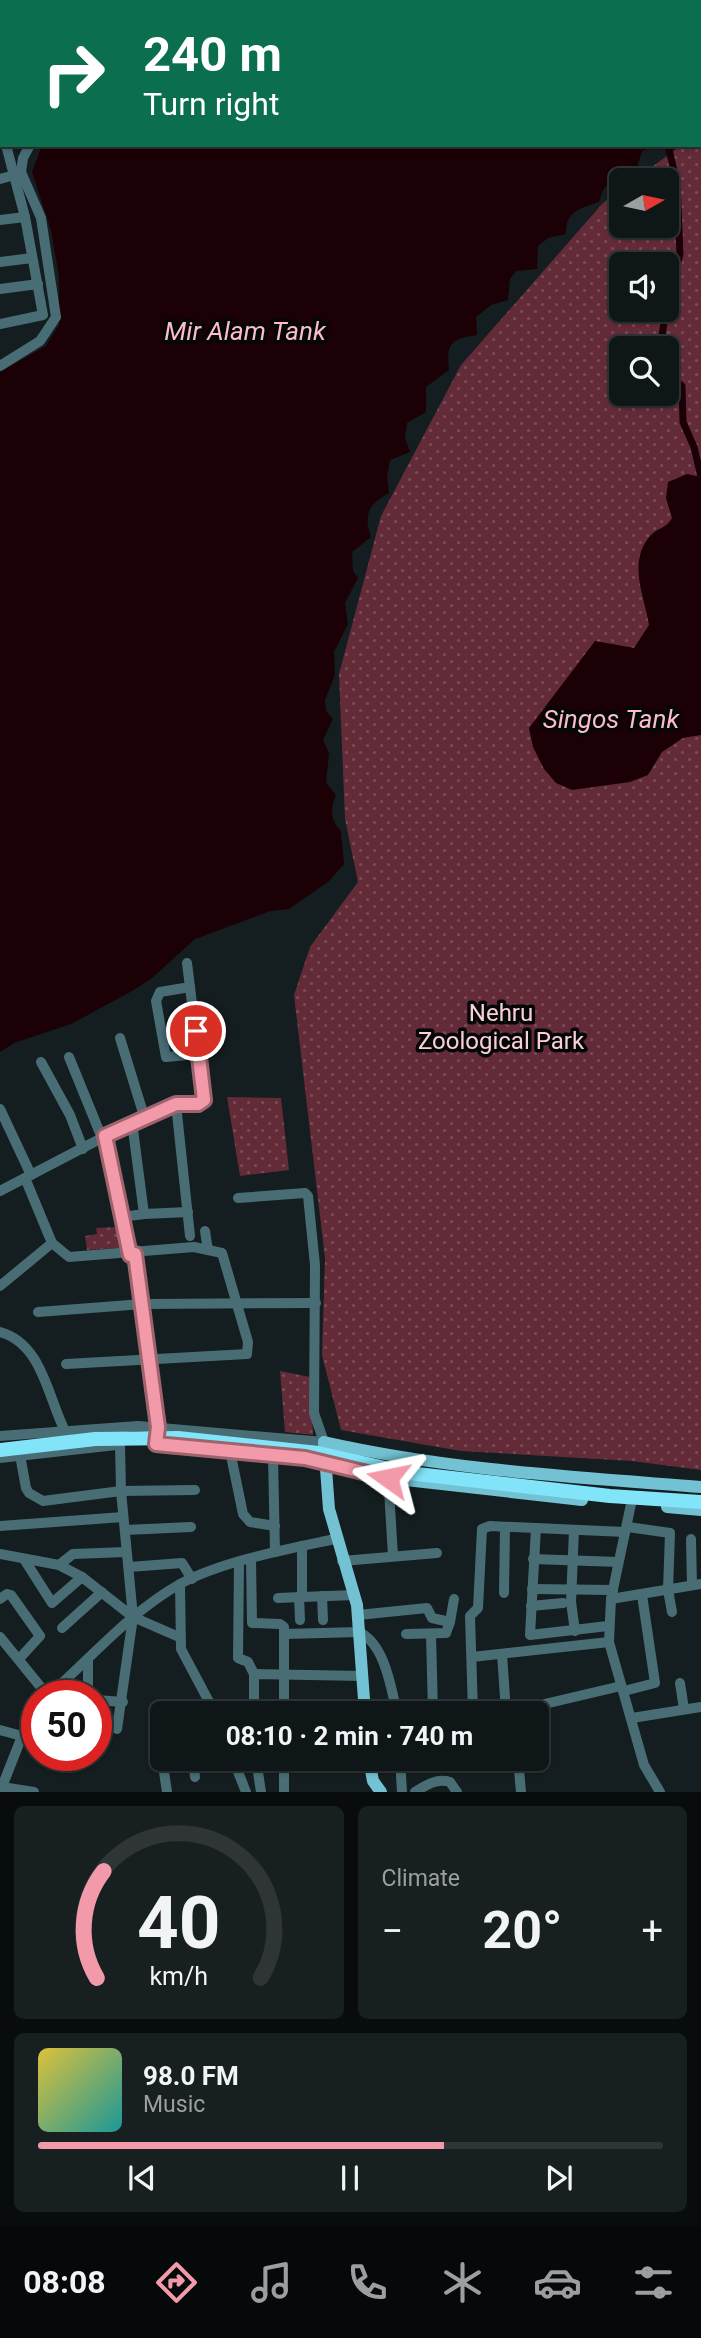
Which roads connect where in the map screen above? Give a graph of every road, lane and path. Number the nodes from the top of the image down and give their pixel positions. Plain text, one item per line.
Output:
1 (7, 147) edge
2 (29, 147) edge
3 (15, 176) junction
4 (0, 179) edge
5 (26, 217) junction
6 (0, 220) edge
7 (32, 258) junction
8 (0, 262) edge
9 (38, 284) junction
10 (0, 289) edge
11 (0, 324) edge
12 (0, 366) edge
13 (187, 962) dead end
14 (190, 987) junction
15 (120, 1038) dead end
16 (199, 1054) junction
17 (69, 1057) dead end
18 (41, 1062) dead end
19 (176, 1104) junction
20 (0, 1109) edge
21 (144, 1116) junction
22 (132, 1122) junction
23 (104, 1137) junction
24 (83, 1149) junction
25 (28, 1177) junction
26 (0, 1191) edge
27 (238, 1198) dead end
28 (188, 1212) junction
29 (144, 1214) junction
30 (122, 1217) junction
31 (205, 1231) dead end
32 (190, 1236) dead end
33 (52, 1243) junction
34 (208, 1250) junction
35 (132, 1254) junction
36 (0, 1286) edge
37 (236, 1303) junction
38 (316, 1303) junction
39 (143, 1304) junction
40 (38, 1312) dead end
41 (0, 1332) edge
42 (150, 1360) junction
43 (66, 1364) dead end
44 (158, 1427) junction
45 (65, 1431) junction
46 (0, 1436) edge
47 (324, 1443) junction
48 (120, 1444) junction
49 (156, 1444) junction
50 (0, 1447) edge
51 (230, 1451) junction
52 (20, 1455) junction
53 (273, 1456) junction
54 (391, 1457) junction
55 (0, 1458) edge
56 (325, 1465) junction
57 (388, 1478) junction
58 (681, 1486) junction
59 (701, 1488) edge
60 (195, 1490) dead end
61 (121, 1491) junction
62 (701, 1495) edge
63 (701, 1502) edge
64 (631, 1504) junction
65 (683, 1508) junction
66 (701, 1510) edge
67 (123, 1517) junction
68 (0, 1526) edge
69 (275, 1526) junction
70 (191, 1527) dead end
71 (505, 1527) junction
72 (536, 1528) junction
73 (626, 1529) junction
74 (125, 1530) junction
75 (574, 1530) junction
76 (335, 1539) junction
77 (691, 1539) dead end
78 (302, 1546) junction
79 (126, 1552) junction
80 (275, 1552) junction
81 (437, 1553) dead end
82 (0, 1554) edge
83 (393, 1556) junction
84 (24, 1559) junction
85 (251, 1559) junction
86 (533, 1559) junction
87 (574, 1560) junction
88 (342, 1561) junction
89 (618, 1562) junction
90 (239, 1563) junction
91 (59, 1565) junction
92 (129, 1567) junction
93 (82, 1577) junction
94 (192, 1579) junction
95 (180, 1584) junction
96 (697, 1584) edge
97 (532, 1589) junction
98 (668, 1590) junction
99 (571, 1591) junction
100 (102, 1592) junction
101 (504, 1593) dead end
102 (642, 1594) junction
103 (355, 1595) junction
104 (612, 1595) junction
105 (322, 1596) junction
106 (301, 1597) junction
107 (278, 1598) dead end
108 (0, 1599) edge
109 (454, 1599) dead end
110 (563, 1603) dead end
111 (531, 1606) junction
112 (672, 1612) dead end
113 (358, 1615) junction
114 (471, 1616) junction
115 (133, 1617) junction
116 (451, 1619) junction
117 (300, 1620) dead end
118 (323, 1620) dead end
119 (608, 1626) junction
120 (62, 1628) dead end
121 (575, 1631) junction
122 (359, 1632) junction
123 (285, 1634) junction
124 (406, 1634) dead end
125 (431, 1634) junction
126 (179, 1637) junction
127 (2, 1642) edge
128 (609, 1642) junction
129 (502, 1654) junction
130 (472, 1657) junction
131 (19, 1658) junction
132 (88, 1661) junction
133 (254, 1674) junction
134 (284, 1676) junction
135 (363, 1676) junction
136 (36, 1680) edge
137 (66, 1680) edge
138 (88, 1680) edge
139 (680, 1683) dead end
140 (623, 1689) junction
141 (112, 1701) edge
142 (208, 1701) edge
143 (254, 1701) edge
144 (284, 1701) edge
145 (364, 1701) edge
146 (394, 1701) edge
147 (433, 1701) edge
148 (473, 1701) edge
149 (510, 1701) edge
150 (123, 1702) junction
151 (549, 1704) edge
152 (701, 1707) edge
153 (684, 1709) junction
154 (632, 1718) junction
155 (117, 1728) dead end
156 (0, 1730) edge
157 (21, 1735) edge
158 (21, 1738) edge
159 (164, 1771) edge
160 (194, 1771) edge
161 (257, 1771) edge
162 (284, 1771) edge
163 (371, 1771) edge
164 (401, 1771) edge
165 (519, 1771) edge
166 (239, 1772) edge
167 (195, 1777) dead end
168 (1, 1789) edge
169 (34, 1792) edge
170 (167, 1792) edge
171 (246, 1792) edge
172 (261, 1792) edge
173 (284, 1792) edge
174 (381, 1792) edge
175 (402, 1792) edge
176 (415, 1792) edge
177 (457, 1792) edge
178 (522, 1792) edge
179 (660, 1792) edge

1 - 3 street
2 - 12 street
3 - 4 street
3 - 5 street
5 - 6 street
5 - 7 street
7 - 8 street
7 - 9 street
9 - 10 street
9 - 11 street
13 - 14 street
14 - 16 street
14 - 16 street
15 - 21 street
16 - 19 street
17 - 23 street
18 - 24 street
19 - 21 street
19 - 28 street
20 - 25 street
21 - 22 street
22 - 23 street
22 - 29 street
23 - 24 street
23 - 30 street
24 - 25 street
25 - 26 street
25 - 33 street
27 - 38 street
28 - 29 street
28 - 32 street
29 - 30 street
30 - 35 street
31 - 34 street
33 - 35 street
33 - 36 street
34 - 35 street
34 - 37 street
35 - 39 street
37 - 38 street
37 - 39 street
37 - 42 street
38 - 47 street
39 - 40 street
39 - 42 street
41 - 45 street
42 - 43 street
42 - 44 street
44 - 45 street
44 - 47 street
44 - 49 street
45 - 46 street
47 - 54 main road
47 - 56 main road
48 - 49 street
48 - 52 street
48 - 61 street
49 - 51 street
50 - 62 highway, bridge
50 - 63 highway, bridge
51 - 53 street
51 - 69 street
52 - 55 street
52 - 61 street
53 - 56 street
53 - 69 street
54 - 57 street
54 - 58 main road
56 - 57 main road
56 - 76 main road
57 - 64 main road
57 - 83 street
58 - 59 main road
58 - 65 main road
60 - 61 street
61 - 67 street
64 - 65 main road
64 - 73 street
65 - 66 main road
67 - 68 street
67 - 74 street
69 - 80 street
70 - 74 street
71 - 72 street
71 - 101 street
71 - 114 street
72 - 75 street
72 - 86 street
73 - 75 street
73 - 89 street
73 - 98 street
74 - 79 street
75 - 87 street
76 - 78 street
76 - 88 main road
77 - 96 street
78 - 80 street
78 - 106 street
79 - 91 street
79 - 92 street
80 - 85 street
81 - 83 street
82 - 84 street
83 - 88 street
84 - 91 street
84 - 93 street
85 - 90 street
85 - 123 street
86 - 87 street
86 - 97 street
87 - 89 street
87 - 99 street
88 - 103 main road
89 - 104 street
90 - 94 street
90 - 133 street
91 - 93 street
92 - 94 street
92 - 115 street
93 - 100 street
94 - 95 street
95 - 115 street
95 - 126 street
96 - 98 street
97 - 99 street
97 - 111 street
98 - 102 street
98 - 112 street
99 - 104 street
99 - 121 street
100 - 115 street
100 - 120 street
102 - 104 street
102 - 140 street
103 - 105 street
103 - 113 main road
104 - 119 street
105 - 106 street
105 - 118 street
106 - 107 street
106 - 117 street
108 - 131 street
109 - 116 street
110 - 111 street
111 - 121 street
113 - 116 street
113 - 122 main road
114 - 116 street
114 - 130 street
115 - 126 street
115 - 132 street
115 - 150 street
116 - 125 street
119 - 121 street
119 - 128 street
122 - 123 street
122 - 135 main road
122 - 146 street
123 - 134 street
124 - 125 street
125 - 147 street
126 - 142 street
127 - 131 street
128 - 129 street
128 - 140 street
129 - 130 street
129 - 149 street
130 - 148 street
131 - 136 street
132 - 137 street
132 - 138 street
133 - 134 street
133 - 143 street
134 - 135 street
134 - 144 street
135 - 145 main road
139 - 153 street
140 - 151 street
140 - 154 street
141 - 150 street
150 - 155 street
152 - 153 street
153 - 154 street
154 - 179 street
156 - 157 street
158 - 168 street
159 - 170 street
160 - 167 street
161 - 172 street
162 - 173 street
163 - 174 main road
164 - 175 street
165 - 178 street
166 - 171 street
168 - 169 street
176 - 177 street

